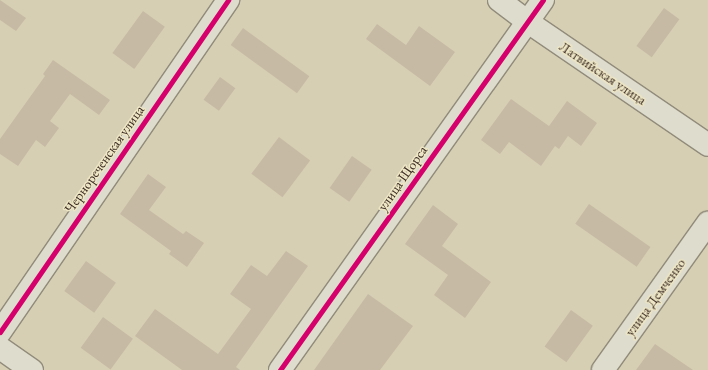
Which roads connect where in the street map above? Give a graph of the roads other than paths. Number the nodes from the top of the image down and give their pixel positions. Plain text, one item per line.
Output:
1 (228, 0) edge
2 (499, 0) edge
3 (543, 0) edge
4 (528, 22) junction
5 (708, 146) edge
6 (708, 223) edge
7 (0, 332) edge
8 (0, 348) edge
9 (32, 370) edge
10 (280, 370) edge
11 (603, 370) edge

1 - 7 street, Чернореченская улица
2 - 4 street, Латвийская улица
3 - 4 street, улица Щорса
4 - 5 street, Латвийская улица
4 - 10 street, улица Щорса
6 - 11 street, улица Демченко
8 - 9 street

